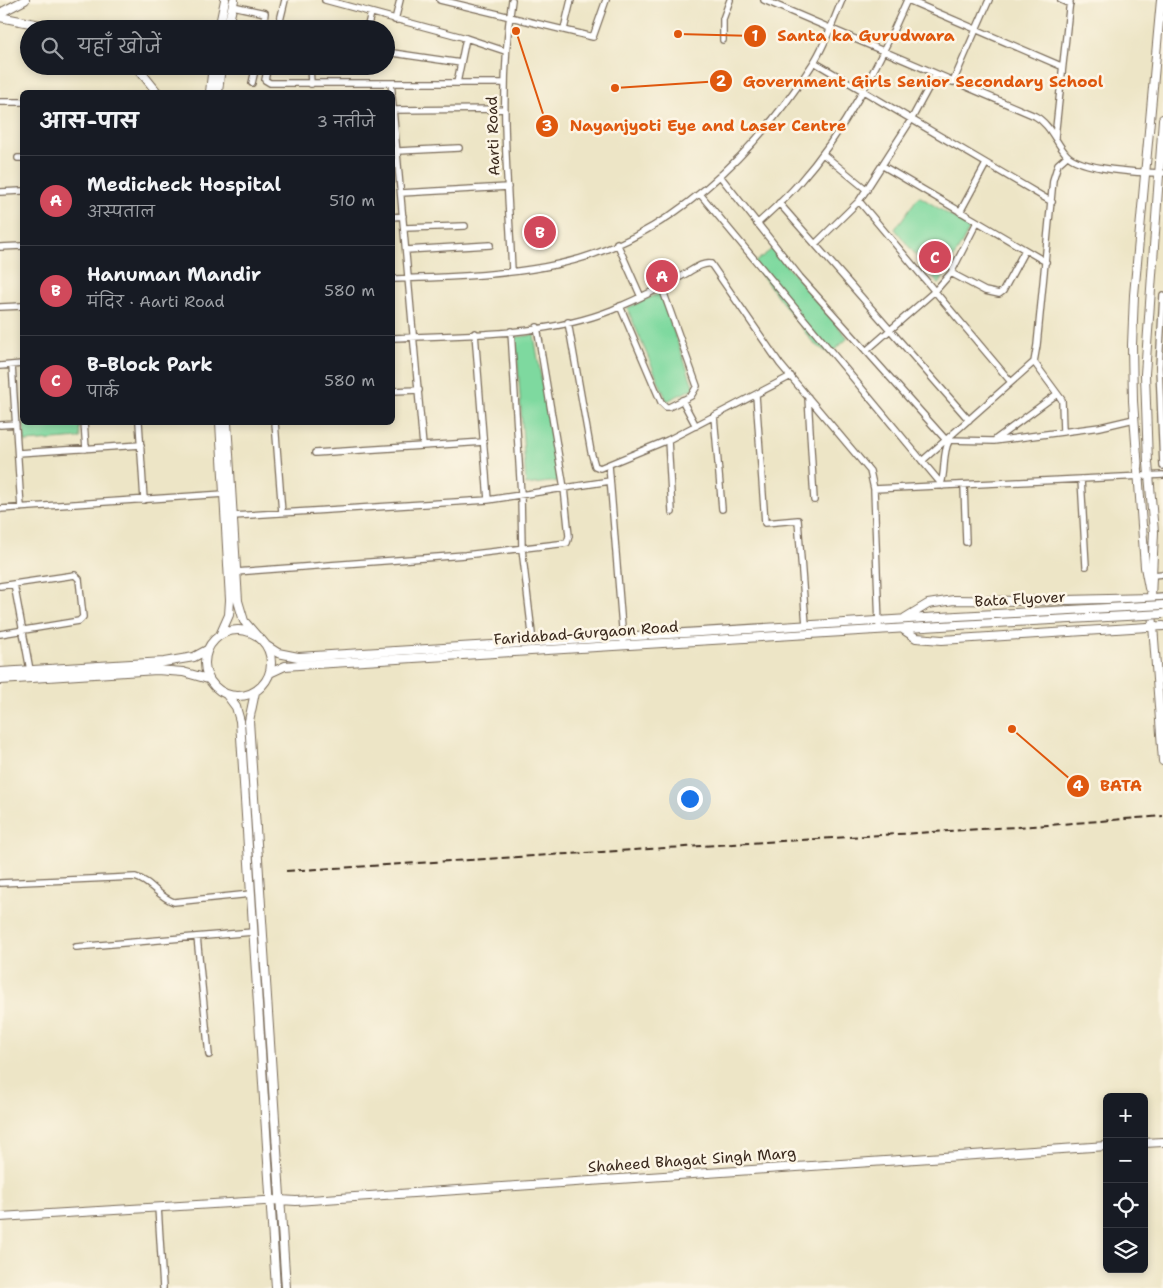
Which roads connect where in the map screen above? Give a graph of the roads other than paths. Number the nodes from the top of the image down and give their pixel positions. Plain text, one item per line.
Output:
1 (25, 0) edge
2 (225, 0) edge
3 (285, 0) edge
4 (325, 0) edge
5 (400, 0) edge
6 (440, 0) edge
7 (512, 0) edge
8 (571, 0) edge
9 (606, 0) edge
10 (730, 0) edge
11 (764, 0) edge
12 (842, 0) edge
13 (907, 0) edge
14 (989, 0) edge
15 (1061, 0) edge
16 (1161, 0) edge
17 (452, 1) edge
18 (776, 2) edge
19 (1070, 2) edge
20 (233, 3) edge
21 (0, 13) edge
22 (371, 13) junction
23 (0, 17) edge
24 (509, 18) junction
25 (221, 20) edge
26 (229, 20) edge
27 (264, 20) edge
28 (280, 20) edge
29 (369, 20) edge
30 (395, 20) junction
31 (20, 21) edge
32 (830, 28) junction
33 (564, 29) junction
34 (976, 29) junction
35 (466, 38) junction
36 (723, 40) dead end
37 (505, 51) junction
38 (884, 52) junction
39 (395, 53) edge
40 (814, 62) junction
41 (461, 63) junction
42 (1061, 66) junction
43 (936, 74) junction
44 (143, 75) edge
45 (212, 75) edge
46 (220, 75) edge
47 (254, 75) edge
48 (266, 75) edge
49 (310, 75) edge
50 (953, 82) junction
51 (252, 83) dead end
52 (392, 83) junction
53 (457, 83) junction
54 (504, 83) junction
55 (311, 84) junction
56 (155, 90) edge
57 (210, 90) edge
58 (218, 90) edge
59 (392, 90) edge
60 (864, 91) junction
61 (0, 102) edge
62 (20, 102) edge
63 (504, 109) junction
64 (395, 110) edge
65 (1163, 119) edge
66 (911, 120) junction
67 (395, 126) edge
68 (1055, 137) junction
69 (459, 148) dead end
70 (398, 151) junction
71 (823, 154) junction
72 (1067, 156) junction
73 (400, 164) junction
74 (986, 164) junction
75 (395, 165) edge
76 (883, 166) junction
77 (1146, 172) junction
78 (1160, 173) edge
79 (720, 176) junction
80 (508, 187) junction
81 (867, 190) junction
82 (20, 191) edge
83 (0, 192) edge
84 (401, 193) junction
85 (700, 194) junction
86 (859, 201) junction
87 (1052, 202) junction
88 (779, 203) junction
89 (960, 212) junction
90 (403, 216) junction
91 (395, 217) edge
92 (977, 222) junction
93 (757, 224) junction
94 (464, 226) dead end
95 (404, 228) junction
96 (617, 243) junction
97 (815, 244) junction
98 (490, 245) dead end
99 (20, 246) edge
100 (0, 247) edge
101 (406, 250) junction
102 (1025, 250) junction
103 (1046, 262) junction
104 (512, 271) junction
105 (951, 273) junction
106 (408, 278) junction
107 (395, 279) edge
108 (662, 288) junction
109 (936, 290) junction
110 (1163, 295) edge
111 (641, 297) junction
112 (20, 306) edge
113 (620, 306) junction
114 (0, 307) edge
115 (1147, 321) junction
116 (568, 322) junction
117 (1162, 322) edge
118 (537, 328) junction
119 (890, 329) junction
120 (511, 331) junction
121 (476, 334) junction
122 (415, 337) junction
123 (395, 338) edge
124 (866, 351) junction
125 (1034, 362) junction
126 (20, 364) edge
127 (12, 365) junction
128 (0, 366) edge
129 (791, 376) junction
130 (1011, 382) junction
131 (419, 390) junction
132 (395, 391) edge
133 (1057, 394) junction
134 (756, 395) junction
135 (808, 397) junction
136 (682, 400) junction
137 (714, 416) junction
138 (1134, 419) junction
139 (969, 420) junction
140 (16, 424) junction
141 (0, 425) edge
142 (84, 425) edge
143 (139, 425) edge
144 (220, 425) edge
145 (227, 425) edge
146 (275, 425) edge
147 (696, 426) junction
148 (1063, 432) junction
149 (668, 440) junction
150 (948, 441) junction
151 (994, 441) junction
152 (484, 442) junction
153 (141, 445) junction
154 (423, 446) junction
155 (86, 449) junction
156 (18, 453) junction
157 (315, 453) dead end
158 (922, 461) junction
159 (609, 465) junction
160 (1163, 466) edge
161 (1163, 475) edge
162 (1149, 476) junction
163 (1138, 477) junction
164 (1081, 479) junction
165 (610, 481) junction
166 (942, 485) junction
167 (964, 485) junction
168 (564, 488) junction
169 (874, 489) junction
170 (224, 494) junction
171 (521, 495) junction
172 (144, 500) junction
173 (488, 500) junction
174 (814, 500) dead end
175 (21, 508) junction
176 (0, 509) edge
177 (722, 509) dead end
178 (672, 512) dead end
179 (282, 513) junction
180 (233, 516) junction
181 (966, 542) dead end
182 (522, 549) junction
183 (1086, 566) dead end
184 (236, 572) junction
185 (1163, 574) edge
186 (1153, 575) junction
187 (14, 584) junction
188 (0, 585) edge
189 (1163, 597) edge
190 (1151, 598) junction
191 (1163, 605) edge
192 (1163, 614) edge
193 (904, 619) junction
194 (879, 621) junction
195 (806, 625) junction
196 (1163, 626) edge
197 (1153, 627) junction
198 (22, 630) junction
199 (904, 630) junction
200 (880, 631) junction
201 (0, 634) edge
202 (222, 634) junction
203 (257, 636) junction
204 (623, 640) junction
205 (533, 642) junction
206 (267, 646) junction
207 (207, 650) junction
208 (30, 670) junction
209 (0, 672) edge
210 (270, 673) junction
211 (208, 679) junction
212 (0, 680) edge
213 (255, 692) junction
214 (227, 695) junction
215 (1163, 761) edge
216 (0, 883) edge
217 (251, 894) junction
218 (253, 932) junction
219 (197, 937) junction
220 (76, 947) dead end
221 (208, 1055) dead end
222 (1163, 1142) edge
223 (1148, 1143) edge
224 (1103, 1146) edge
225 (280, 1200) junction
226 (270, 1201) junction
227 (158, 1207) junction
228 (0, 1216) edge
229 (163, 1288) edge
230 (276, 1288) edge
231 (286, 1288) edge

1 - 21 street
2 - 25 street
3 - 28 street
4 - 22 street
5 - 30 street
6 - 17 street
7 - 24 street, Aarti Road
8 - 33 street
9 - 33 street
10 - 36 street
11 - 18 street
12 - 32 street
13 - 34 street
13 - 38 street
14 - 34 street
15 - 19 street
16 - 77 street
17 - 24 street
18 - 32 street
19 - 42 street
20 - 26 street
20 - 27 street
22 - 29 street
22 - 30 street
23 - 31 street
24 - 33 street
24 - 37 street, Aarti Road
30 - 35 street
32 - 38 street
32 - 40 street
34 - 42 street
34 - 50 street
35 - 37 street
35 - 41 street
37 - 54 street, Aarti Road
38 - 43 street
38 - 60 street
39 - 41 street
40 - 60 street
40 - 79 street
41 - 53 street
42 - 68 street
43 - 50 street
43 - 66 street
44 - 56 street
45 - 57 street
46 - 58 street
47 - 51 street
48 - 55 street
49 - 55 street
50 - 68 street
52 - 53 street
52 - 55 street
52 - 59 street
53 - 54 street
54 - 63 street, Aarti Road
60 - 66 street
60 - 71 street
61 - 62 street
63 - 64 street
63 - 80 street, Aarti Road
65 - 78 street
66 - 74 street
66 - 76 street
67 - 70 street
68 - 72 street
69 - 70 street
70 - 73 street
71 - 81 street
71 - 88 street
72 - 77 street
72 - 87 street
73 - 75 street
73 - 84 street
74 - 87 street
74 - 89 street
76 - 81 street
76 - 89 street
77 - 78 street
77 - 138 street
78 - 115 street
79 - 85 street
79 - 93 street
80 - 84 street
80 - 104 street, Aarti Road
81 - 86 street
82 - 83 street
84 - 90 street
85 - 96 street
85 - 158 street
86 - 97 street
86 - 109 street
87 - 103 street
88 - 93 street
88 - 97 street
89 - 92 street
90 - 91 street
90 - 95 street
92 - 102 street
92 - 105 street
93 - 124 street
94 - 95 street
95 - 101 street
96 - 104 street
96 - 111 street
97 - 119 street
98 - 101 street
99 - 100 street
101 - 106 street
102 - 103 street
102 - 105 street
103 - 125 street
104 - 106 street
105 - 109 street
106 - 107 street
106 - 122 street
108 - 111 street
108 - 129 street
108 - 136 street
109 - 119 street
109 - 130 street
110 - 117 street
111 - 113 street
112 - 114 street
113 - 116 street
113 - 136 street
115 - 117 street
115 - 162 street
116 - 118 street
116 - 159 street
117 - 160 street
118 - 120 street
118 - 168 street
119 - 124 street
119 - 139 street
120 - 121 street
120 - 171 street
121 - 122 street
121 - 152 street
122 - 123 street
122 - 131 street
124 - 150 street
125 - 130 street
125 - 133 street
126 - 127 street
127 - 128 street
127 - 140 street
129 - 134 street
129 - 135 street
130 - 139 street
131 - 132 street
131 - 154 street
133 - 148 street
133 - 151 street
134 - 137 street
134 - 195 street
135 - 169 street
135 - 174 street
136 - 147 street
137 - 147 street
137 - 177 street
138 - 148 street
138 - 163 street
139 - 150 street
140 - 141 street
140 - 156 street
142 - 155 street
143 - 153 street
144 - 170 street
145 - 180 street
146 - 179 street
147 - 149 street
148 - 151 street
149 - 159 street
149 - 178 street
150 - 151 street
150 - 158 street
150 - 166 street
152 - 154 street
152 - 173 street
153 - 155 street
153 - 172 street
154 - 157 street
155 - 156 street
156 - 175 street
158 - 166 street
159 - 165 street
161 - 162 street
162 - 163 street
162 - 186 street
163 - 164 street
163 - 190 street
164 - 167 street
164 - 183 street
165 - 168 street
165 - 204 street
166 - 167 street
166 - 169 street
167 - 181 street
168 - 171 street
168 - 182 street
169 - 194 street
170 - 172 street
170 - 202 street
171 - 173 street
171 - 182 street
172 - 175 street
173 - 179 street
175 - 176 street
179 - 180 street
180 - 184 street
182 - 184 street
182 - 205 street
184 - 203 street
185 - 186 street
186 - 190 street
187 - 188 street
187 - 198 street
187 - 198 street
189 - 190 street
190 - 193 street
190 - 197 street
191 - 193 street, Bata Flyover, bridge
192 - 199 street, Bata Flyover, bridge
193 - 194 street, Bata Flyover
194 - 195 street, Faridabad-Gurgaon Road
194 - 200 street
195 - 204 street, Faridabad-Gurgaon Road
196 - 197 street
197 - 199 street
197 - 215 street
198 - 201 street
198 - 208 street
199 - 200 street, Faridabad-Gurgaon Road
200 - 204 street, Faridabad-Gurgaon Road
202 - 203 street
202 - 207 street
203 - 206 street
204 - 205 street, Faridabad-Gurgaon Road
204 - 210 street, Faridabad-Gurgaon Road
205 - 206 street, Faridabad-Gurgaon Road
206 - 210 street
207 - 208 street
207 - 211 street
208 - 209 street
210 - 213 street
211 - 212 street
211 - 214 street
213 - 214 street
213 - 225 street
214 - 217 street
216 - 217 street
217 - 218 street
218 - 219 street
218 - 226 street
219 - 220 street
219 - 221 street
222 - 223 street
224 - 225 street, Shaheed Bhagat Singh Marg
225 - 226 street, Shaheed Bhagat Singh Marg
225 - 231 street
226 - 227 street, Shaheed Bhagat Singh Marg
226 - 230 street
227 - 228 street, Shaheed Bhagat Singh Marg
227 - 229 street

